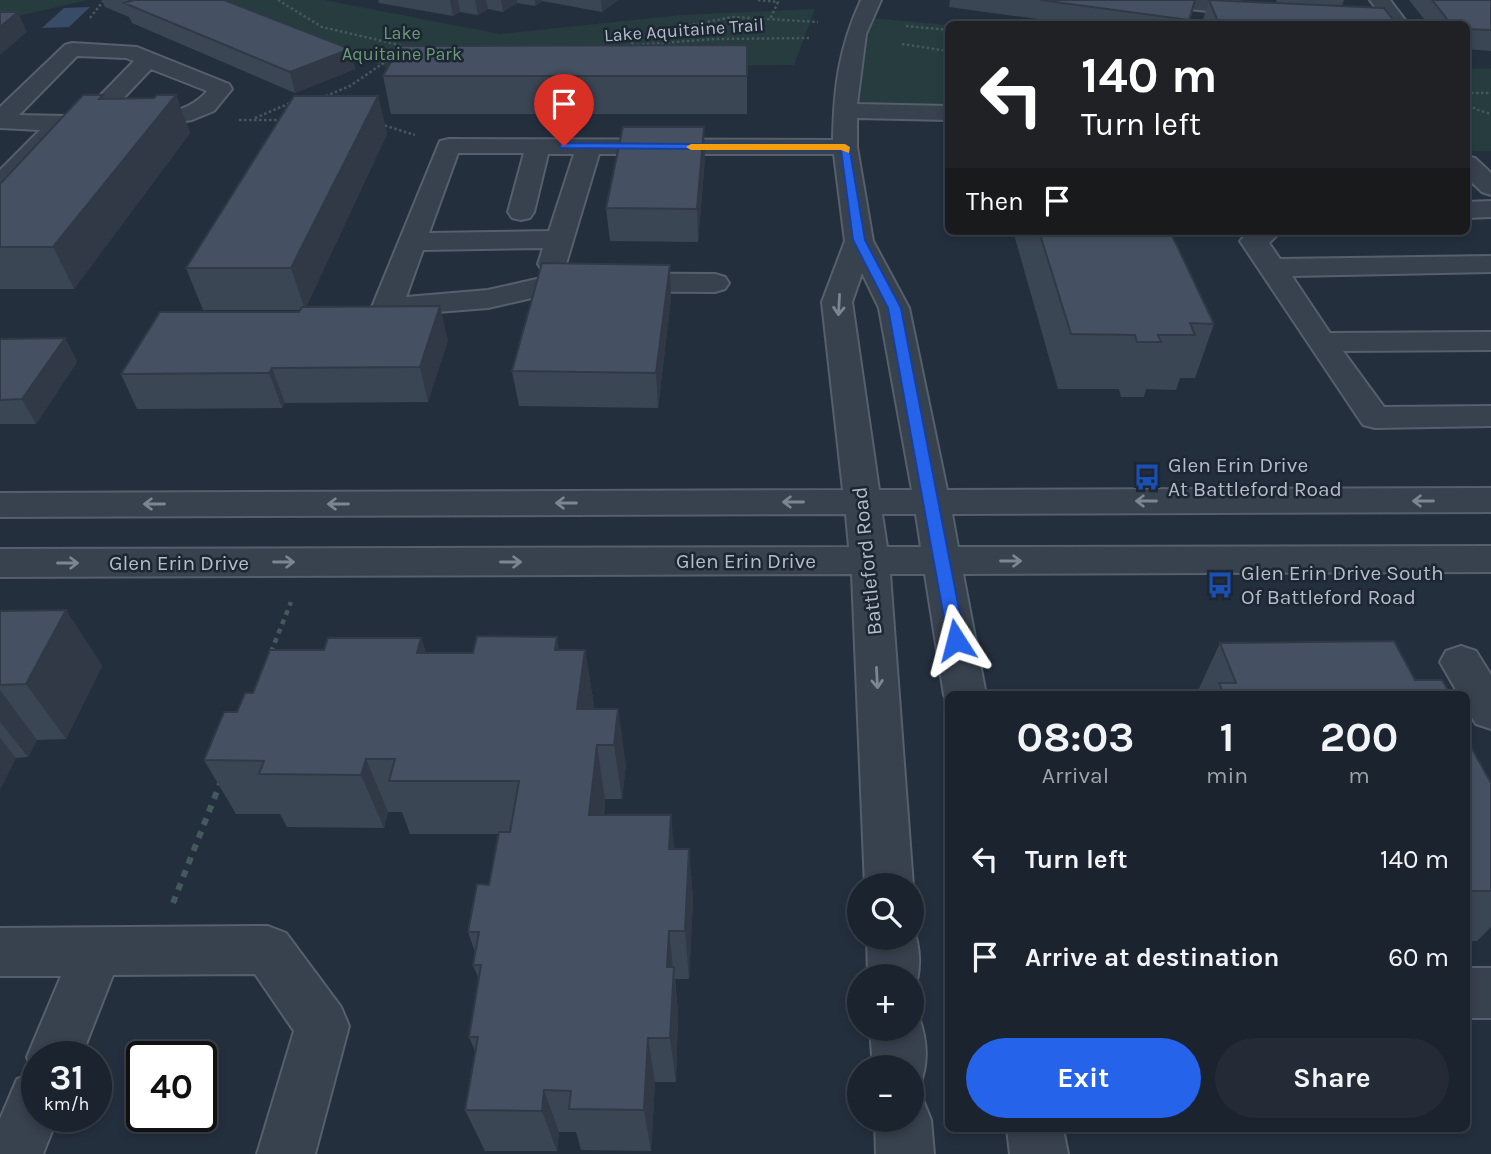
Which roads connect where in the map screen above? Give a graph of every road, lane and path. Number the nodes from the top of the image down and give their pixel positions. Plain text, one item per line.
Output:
1 (278, 0) edge
2 (758, 0) edge
3 (871, 0) edge
4 (1163, 0) edge
5 (1285, 12) edge
6 (1390, 14) edge
7 (1366, 15) edge
8 (770, 19) junction
9 (818, 22) dead end
10 (906, 26) dead end
11 (945, 30) edge
12 (809, 38) dead end
13 (902, 44) dead end
14 (624, 46) junction
15 (610, 47) edge
16 (945, 51) edge
17 (148, 59) junction
18 (1470, 93) edge
19 (1491, 93) edge
20 (302, 98) edge
21 (1470, 104) edge
22 (327, 106) edge
23 (845, 111) junction
24 (945, 113) edge
25 (1491, 114) edge
26 (181, 116) junction
27 (251, 120) junction
28 (289, 120) edge
29 (0, 121) edge
30 (76, 122) junction
31 (378, 123) dead end
32 (449, 146) junction
33 (538, 146) junction
34 (589, 146) junction
35 (845, 147) junction
36 (1470, 167) edge
37 (0, 184) edge
38 (1491, 187) edge
39 (1470, 209) edge
40 (1491, 209) edge
41 (521, 212) dead end
42 (1262, 235) edge
43 (560, 239) junction
44 (859, 240) junction
45 (412, 242) junction
46 (1491, 264) edge
47 (1272, 268) junction
48 (715, 284) dead end
49 (545, 286) junction
50 (1491, 341) edge
51 (1321, 342) junction
52 (1491, 416) edge
53 (1491, 500) edge
54 (862, 502) junction
55 (932, 502) junction
56 (0, 505) edge
57 (1491, 559) edge
58 (870, 561) junction
59 (306, 562) junction
60 (943, 562) junction
61 (0, 563) edge
62 (271, 655) edge
63 (1461, 662) dead end
64 (964, 691) edge
65 (1491, 712) edge
66 (225, 771) edge
67 (888, 873) edge
68 (0, 952) edge
69 (97, 952) junction
70 (154, 953) junction
71 (1470, 993) edge
72 (1491, 993) edge
73 (61, 1041) edge
74 (23, 1132) edge
75 (904, 1132) edge
76 (1035, 1132) edge
77 (14, 1154) edge
78 (286, 1154) edge
79 (905, 1154) edge
80 (1039, 1154) edge

1 - 22 path
2 - 8 path
3 - 23 street, Battleford Road
4 - 5 street
6 - 7 street
8 - 9 path
8 - 14 path
10 - 11 path
12 - 14 path, Lake Aquitaine Trail
13 - 16 path
14 - 15 path, Lake Aquitaine Trail
17 - 26 street
17 - 29 street
17 - 30 street
18 - 19 path
20 - 27 path
21 - 25 path
23 - 24 street
23 - 35 street, Battleford Road
26 - 27 path
26 - 30 street
27 - 28 path
29 - 30 street
30 - 37 street
31 - 32 path
32 - 33 street
32 - 45 street
33 - 34 street
33 - 41 street
34 - 35 street
34 - 43 street
35 - 44 street, Battleford Road
36 - 38 street
39 - 40 street
42 - 47 street
43 - 45 street
43 - 49 street
44 -> 54 street, Battleford Road
44 - 55 street, Battleford Road
45 - 49 street
46 - 47 street
47 - 51 street
48 - 49 street
50 - 51 street
51 - 52 street
53 -> 55 street
54 - 55 street
54 -> 56 street
54 - 58 street, Battleford Road
55 - 60 street, Battleford Road
60 -> 57 street, Glen Erin Drive
59 -> 58 street, Glen Erin Drive
58 - 60 street, Glen Erin Drive
58 -> 67 street, Battleford Road
61 -> 59 street, Glen Erin Drive
59 - 62 path
60 - 64 street, Battleford Road
63 - 65 street
66 - 70 path
68 - 69 street
69 - 70 street
69 - 73 street
70 - 78 street
71 - 72 street
74 - 77 street
75 - 79 street
76 - 80 street

